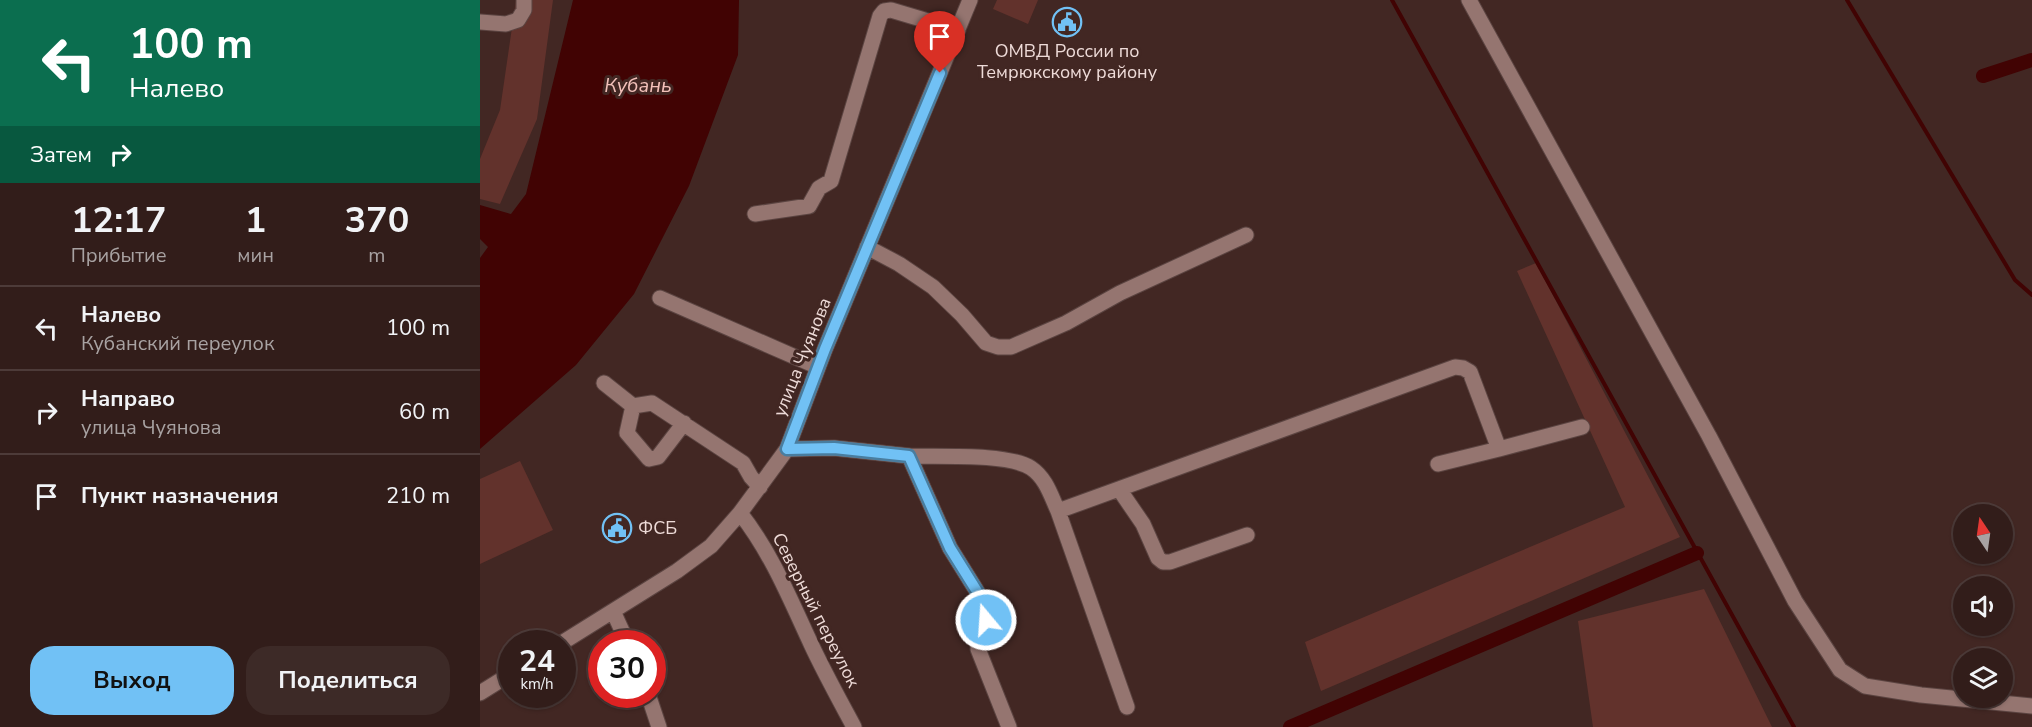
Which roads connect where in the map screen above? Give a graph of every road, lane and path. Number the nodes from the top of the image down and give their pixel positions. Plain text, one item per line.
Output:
1 (524, 0) edge
2 (970, 0) edge
3 (1469, 0) edge
4 (480, 22) edge
5 (958, 30) junction
6 (755, 214) dead end
7 (1246, 235) dead end
8 (867, 247) junction
9 (660, 298) dead end
10 (818, 367) junction
11 (604, 383) dead end
12 (633, 406) junction
13 (684, 423) junction
14 (1582, 427) dead end
15 (787, 449) junction
16 (1499, 449) junction
17 (909, 456) junction
18 (1438, 464) dead end
19 (760, 487) junction
20 (1119, 489) junction
21 (1058, 511) junction
22 (740, 513) junction
23 (1247, 535) dead end
24 (613, 611) junction
25 (622, 630) edge
26 (576, 634) edge
27 (498, 682) edge
28 (480, 693) edge
29 (1127, 706) dead end
30 (2032, 706) edge
31 (652, 708) edge
32 (658, 727) edge
33 (854, 727) edge
34 (1009, 727) edge

1 - 4 street
2 - 5 street, улица Чуянова
3 - 30 street
5 - 6 street
5 - 8 street, улица Чуянова
7 - 8 street
8 - 10 street, улица Чуянова
9 - 10 street
10 - 15 street, улица Чуянова
11 - 12 street
12 - 13 street
12 - 13 street
13 - 19 street
14 - 16 street
15 - 17 street
15 - 19 street, улица Чуянова
16 - 18 street
16 - 20 street
17 - 21 street
17 - 34 street
19 - 22 street, улица Чуянова
20 - 21 street
20 - 23 street
21 - 29 street
22 - 24 street, улица Чуянова
22 - 33 street, Северный переулок
24 - 25 street
24 - 26 street, улица Чуянова
27 - 28 street
31 - 32 street

